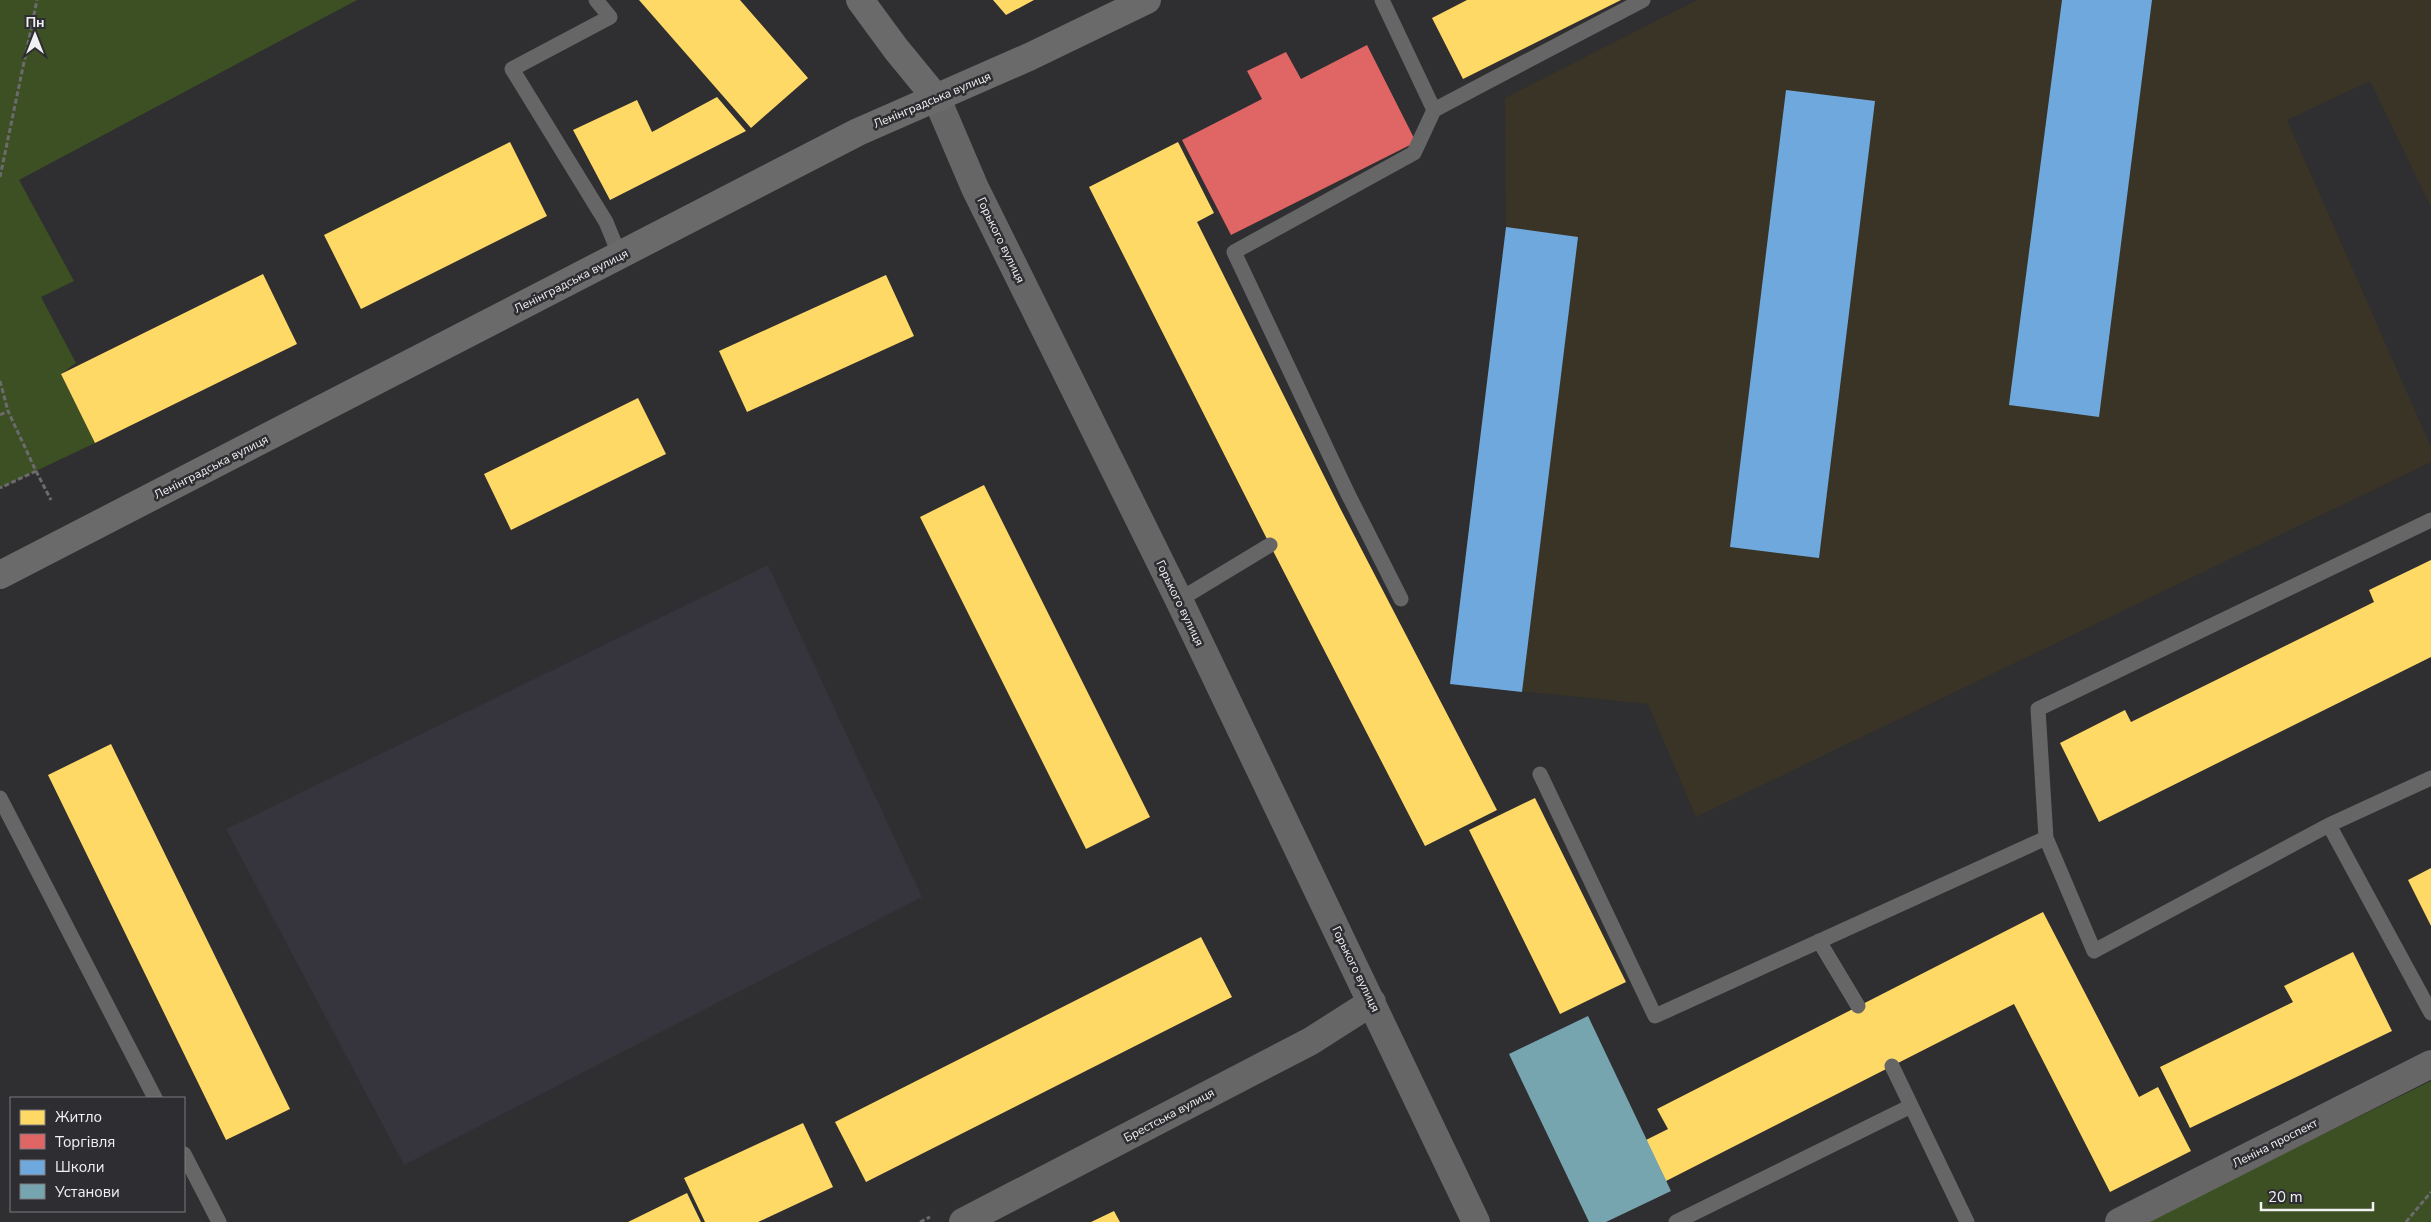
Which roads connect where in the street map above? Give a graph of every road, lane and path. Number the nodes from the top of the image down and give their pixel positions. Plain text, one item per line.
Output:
1 (37, 0) edge
2 (596, 0) edge
3 (860, 0) edge
4 (1147, 0) edge
5 (1382, 0) edge
6 (1644, 0) edge
7 (937, 99) junction
8 (1434, 110) junction
9 (0, 177) edge
10 (620, 256) junction
11 (0, 381) edge
12 (8, 411) junction
13 (0, 415) edge
14 (36, 471) junction
15 (0, 488) edge
16 (1347, 492) junction
17 (50, 500) dead end
18 (1340, 508) dead end
19 (2431, 520) edge
20 (1270, 545) dead end
21 (0, 576) edge
22 (1401, 599) dead end
23 (1179, 600) junction
24 (1540, 774) dead end
25 (2431, 778) edge
26 (0, 798) edge
27 (2329, 826) junction
28 (2046, 838) junction
29 (1819, 941) junction
30 (1372, 1002) junction
31 (1858, 1006) dead end
32 (2431, 1012) edge
33 (2431, 1064) edge
34 (1892, 1066) dead end
35 (154, 1097) edge
36 (1911, 1106) junction
37 (185, 1156) edge
38 (2431, 1192) edge
39 (219, 1222) edge
40 (963, 1222) edge
41 (1476, 1222) edge
42 (1676, 1222) edge
43 (1967, 1222) edge
44 (2119, 1222) edge
45 (2406, 1222) edge

1 - 9 path
2 - 10 lane
3 - 7 street, Горького вулиця
4 - 7 street, Ленінградська вулиця
5 - 8 lane
6 - 8 lane
7 - 10 street, Ленінградська вулиця
7 - 23 street, Горького вулиця
8 - 16 lane
10 - 21 street, Ленінградська вулиця
11 - 12 path
12 - 13 path
12 - 14 path
14 - 15 path
14 - 17 path
16 - 18 lane
16 - 22 lane
19 - 28 lane
20 - 23 lane
23 - 30 street, Горького вулиця
24 - 29 lane
25 - 27 lane
26 - 35 lane
27 - 28 lane
27 - 32 lane
28 - 29 lane
29 - 31 lane
30 - 40 street, Брестська вулиця
30 - 41 street, Горького вулиця
33 - 44 street, Леніна проспект
34 - 36 lane
36 - 42 lane
36 - 43 lane
37 - 39 lane
38 - 45 path

